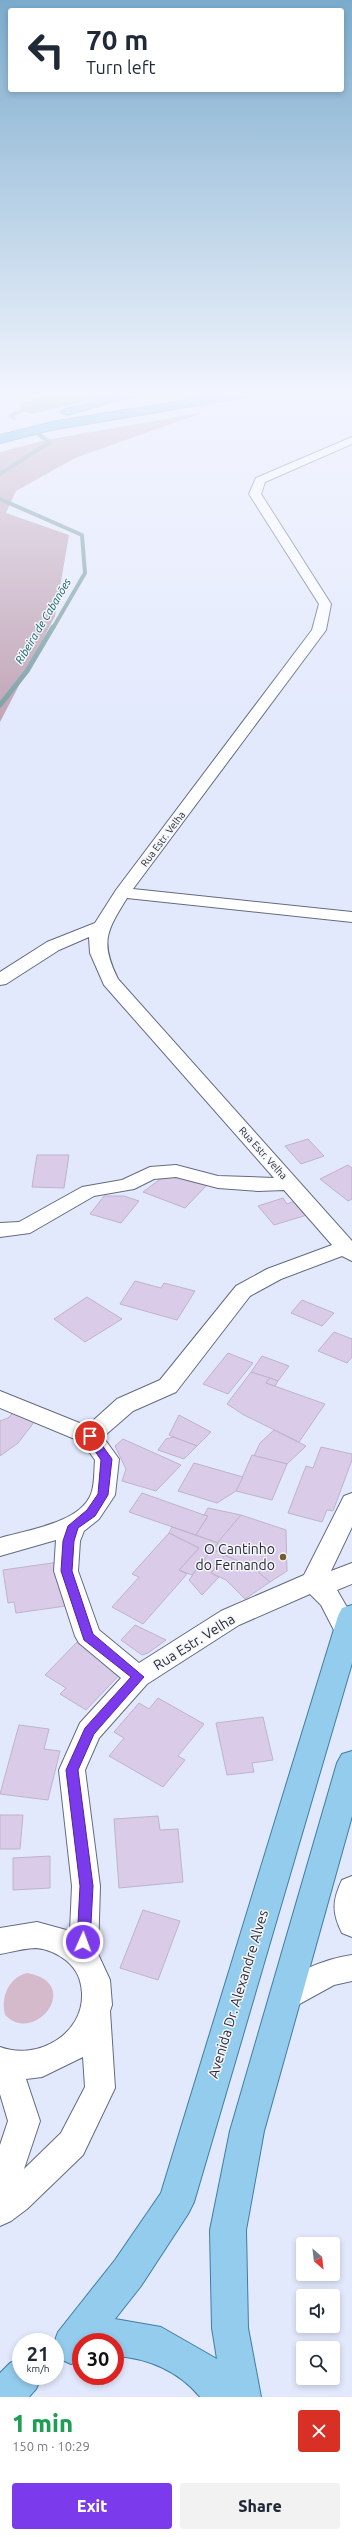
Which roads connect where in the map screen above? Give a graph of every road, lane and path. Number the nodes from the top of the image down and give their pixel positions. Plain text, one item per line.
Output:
1 (262, 505) edge
2 (122, 893) junction
3 (352, 917) edge
4 (102, 926) junction
5 (0, 980) edge
6 (290, 1183) junction
7 (0, 1230) edge
8 (349, 1251) edge
9 (0, 1399) edge
10 (90, 1436) junction
11 (352, 1502) edge
12 (74, 1526) junction
13 (0, 1547) edge
14 (352, 1572) edge
15 (313, 1582) junction
16 (350, 1623) edge
17 (138, 1677) junction
18 (349, 1793) edge
19 (352, 1889) edge
20 (352, 1924) edge
21 (0, 1941) edge
22 (83, 1955) junction
23 (352, 1968) edge
24 (285, 1998) junction
25 (96, 2013) junction
26 (3, 2063) edge
27 (0, 2177) edge
28 (0, 2210) edge
29 (83, 2333) edge
30 (124, 2339) edge
31 (225, 2397) edge
32 (242, 2397) edge

1 - 2 street, Rua Estr. Velha
2 - 3 street
2 - 4 street, Rua Estr. Velha
4 - 5 street
4 - 6 street, Rua Estr. Velha
6 - 7 street
6 - 8 street, Rua Estr. Velha
8 - 10 street
9 - 10 street
10 - 12 street
11 - 15 street
12 - 13 street
12 - 17 street
14 - 15 street, Rua Estr. Velha
15 - 16 street
15 - 17 street, Rua Estr. Velha
16 - 29 main road, Avenida Dr. Alexandre Alves
17 - 22 street, Rua Estr. Velha
18 - 24 main road
19 - 20 street
21 - 22 street
22 - 25 street
23 - 24 street
24 - 32 main road
25 - 26 street
25 - 28 street
26 - 27 street
30 - 31 main road

